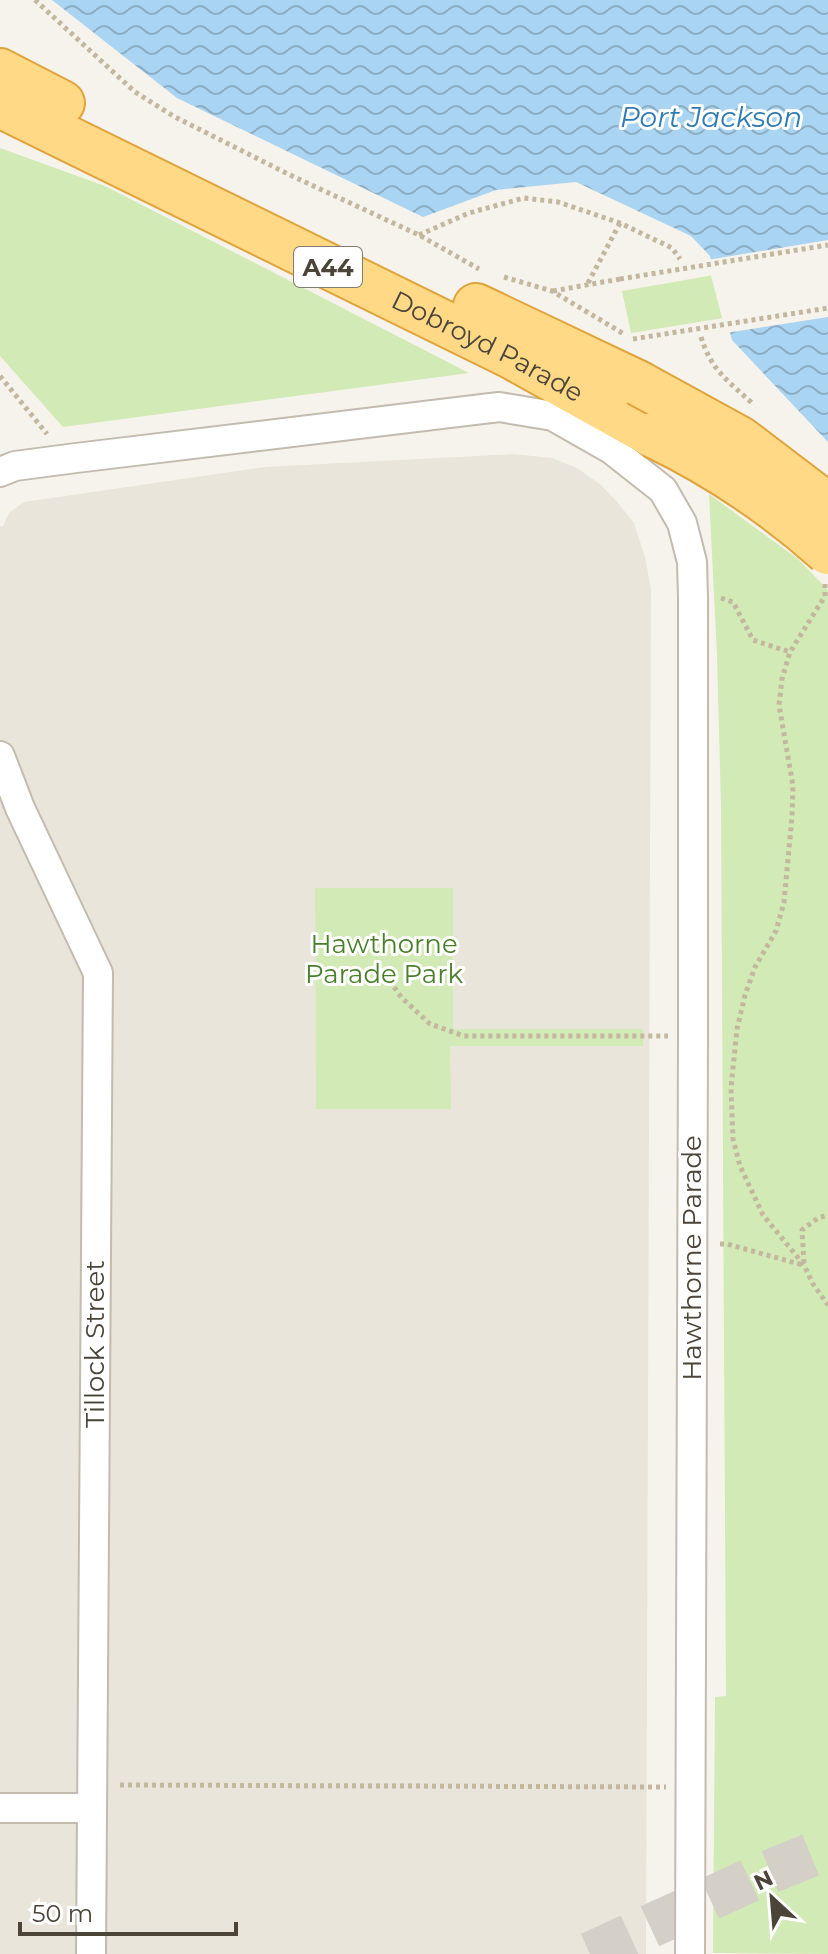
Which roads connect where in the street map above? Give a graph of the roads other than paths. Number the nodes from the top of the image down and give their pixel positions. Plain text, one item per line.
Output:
1 (0, 71) edge
2 (0, 105) edge
3 (0, 472) edge
4 (828, 506) edge
5 (828, 552) edge
6 (692, 562) joint
7 (0, 756) edge
8 (91, 1796) junction
9 (0, 1808) edge
10 (91, 1954) edge
11 (690, 1954) edge

1 - 4 highway, Dobroyd Parade / A44, bridge
2 - 5 highway, Dobroyd Parade / A44, bridge
3 - 6 street, Dobroyd Parade
6 - 11 street, Hawthorne Parade
7 - 8 street, Tillock Street
8 - 9 street
8 - 10 street, Tillock Street

